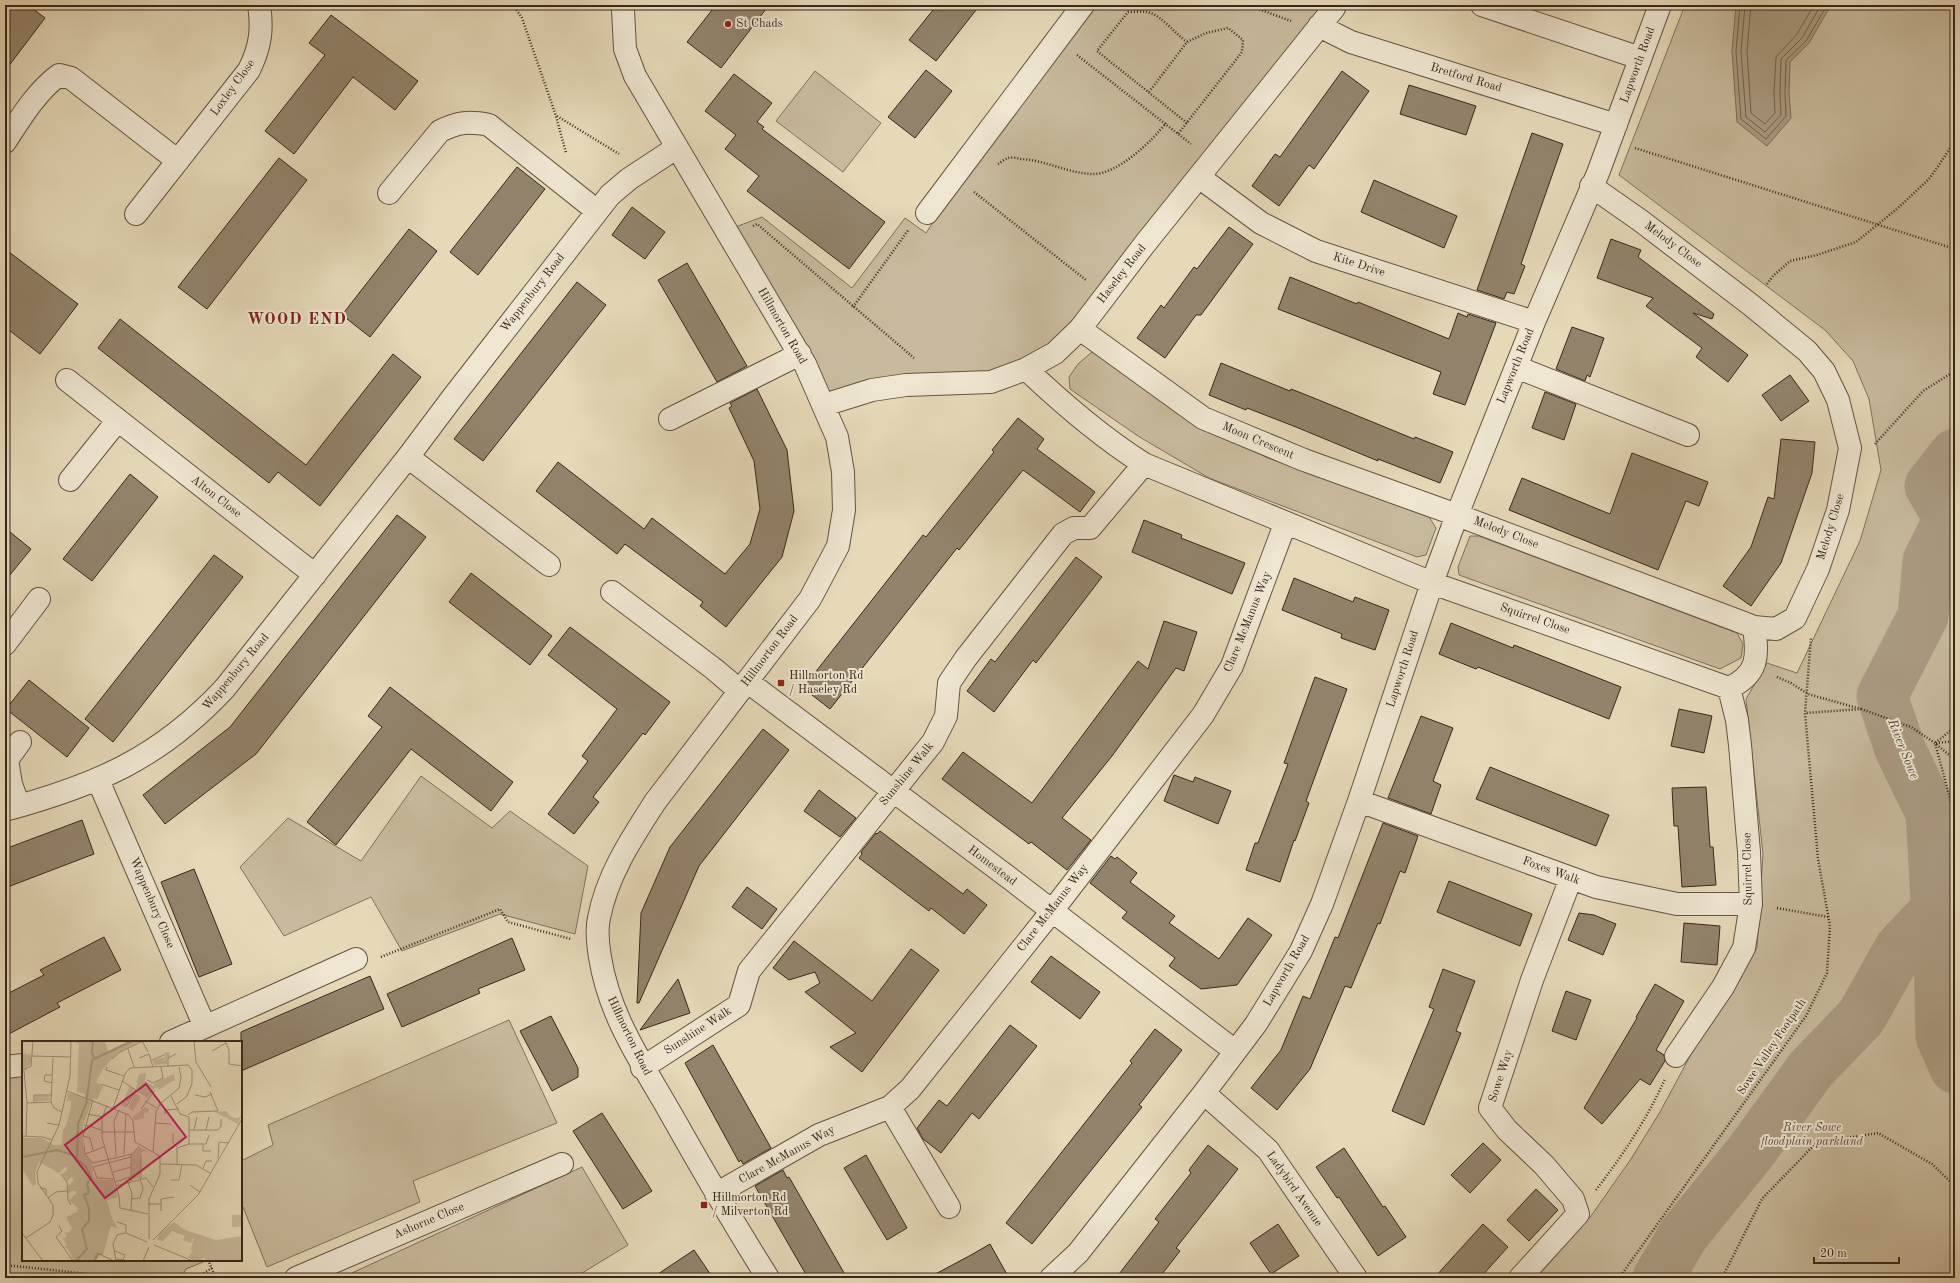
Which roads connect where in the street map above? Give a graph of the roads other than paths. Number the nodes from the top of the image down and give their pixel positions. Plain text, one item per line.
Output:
1 (259, 5) edge
2 (624, 5) edge
3 (1083, 5) edge
4 (1335, 5) edge
5 (1482, 5) edge
6 (1660, 5) edge
7 (1315, 31) junction
8 (1640, 58) junction
9 (1613, 132) junction
10 (5, 142) edge
11 (676, 148) junction
12 (178, 161) junction
13 (1199, 177) junction
14 (1591, 186) junction
15 (389, 193) dead end
16 (598, 211) junction
17 (927, 213) road end
18 (136, 214) dead end
19 (1534, 322) junction
20 (1080, 329) junction
21 (800, 354) junction
22 (1516, 367) junction
23 (1026, 369) junction
24 (67, 380) dead end
25 (824, 405) junction
26 (670, 419) dead end
27 (118, 420) junction
28 (1688, 435) dead end
29 (408, 457) junction
30 (1144, 464) junction
31 (70, 480) dead end
32 (1456, 515) junction
33 (1286, 524) junction
34 (548, 565) dead end
35 (315, 574) junction
36 (1432, 583) junction
37 (612, 592) dead end
38 (39, 599) dead end
39 (1754, 627) junction
40 (5, 644) edge
41 (744, 687) junction
42 (1729, 688) junction
43 (20, 742) dead end
44 (98, 780) junction
45 (893, 791) junction
46 (1359, 801) junction
47 (12, 808) edge
48 (1571, 878) junction
49 (1751, 904) junction
50 (1052, 911) junction
51 (356, 959) road end
52 (205, 1027) junction
53 (173, 1041) edge
54 (1235, 1051) junction
55 (1676, 1056) road end
56 (22, 1065) edge
57 (5, 1067) edge
58 (642, 1068) junction
59 (1204, 1093) junction
60 (890, 1106) junction
61 (562, 1164) dead end
62 (716, 1194) junction
63 (949, 1207) dead end
64 (296, 1278) edge
65 (768, 1278) edge
66 (1052, 1278) edge
67 (1356, 1278) edge
68 (1520, 1278) edge

1 - 12 street, Loxley Close
2 - 11 street, Hillmorton Road
3 - 17 street
4 - 7 street, Haseley Road
5 - 8 street
6 - 8 street, Lapworth Road
7 - 9 street, Bretford Road
7 - 13 street, Haseley Road
8 - 9 street, Lapworth Road
9 - 14 street, Lapworth Road
10 - 12 street
11 - 16 street, Wappenbury Road
11 - 21 street, Hillmorton Road
12 - 18 street, Loxley Close
13 - 19 street, Kite Drive
13 - 20 street, Haseley Road
14 - 19 street, Lapworth Road
14 - 39 street, Melody Close
15 - 16 street
16 - 29 street, Wappenbury Road
19 - 22 street, Lapworth Road
20 - 23 street, Haseley Road
20 - 32 street, Moon Crescent
21 - 25 street, Hillmorton Road
21 - 26 street
22 - 28 street
22 - 32 street, Lapworth Road
23 - 25 street, Haseley Road
23 - 30 street
24 - 27 street, Alton Close
25 - 41 street, Hillmorton Road
27 - 31 street
27 - 35 street, Alton Close
29 - 34 street
29 - 35 street, Wappenbury Road
30 - 33 street
30 - 45 street, Sunshine Walk
32 - 36 street, Lapworth Road
32 - 39 street, Melody Close
33 - 36 street
33 - 50 street, Clare McManus Way
35 - 44 street, Wappenbury Road
36 - 42 street, Squirrel Close
36 - 46 street, Lapworth Road
37 - 41 street, Homestead
38 - 40 street
39 - 42 street
41 - 45 street, Homestead
41 - 58 street, Hillmorton Road
42 - 49 street, Squirrel Close
43 - 47 street
44 - 47 street, Wappenbury Road
44 - 52 street, Wappenbury Close
45 - 50 street, Homestead
45 - 58 street, Sunshine Walk
46 - 48 street, Foxes Walk
46 - 54 street, Lapworth Road
48 - 49 street, Foxes Walk
48 - 68 street, Sowe Way
49 - 55 street, Squirrel Close
50 - 54 street, Homestead
50 - 60 street, Clare McManus Way
51 - 52 street
52 - 53 street
54 - 59 street, Lapworth Road
56 - 57 street
58 - 62 street, Hillmorton Road
59 - 66 street, Lapworth Road
59 - 67 street, Ladybird Avenue
60 - 62 street, Clare McManus Way
60 - 63 street
61 - 64 street, Ashorne Close
62 - 65 street, Hillmorton Road

